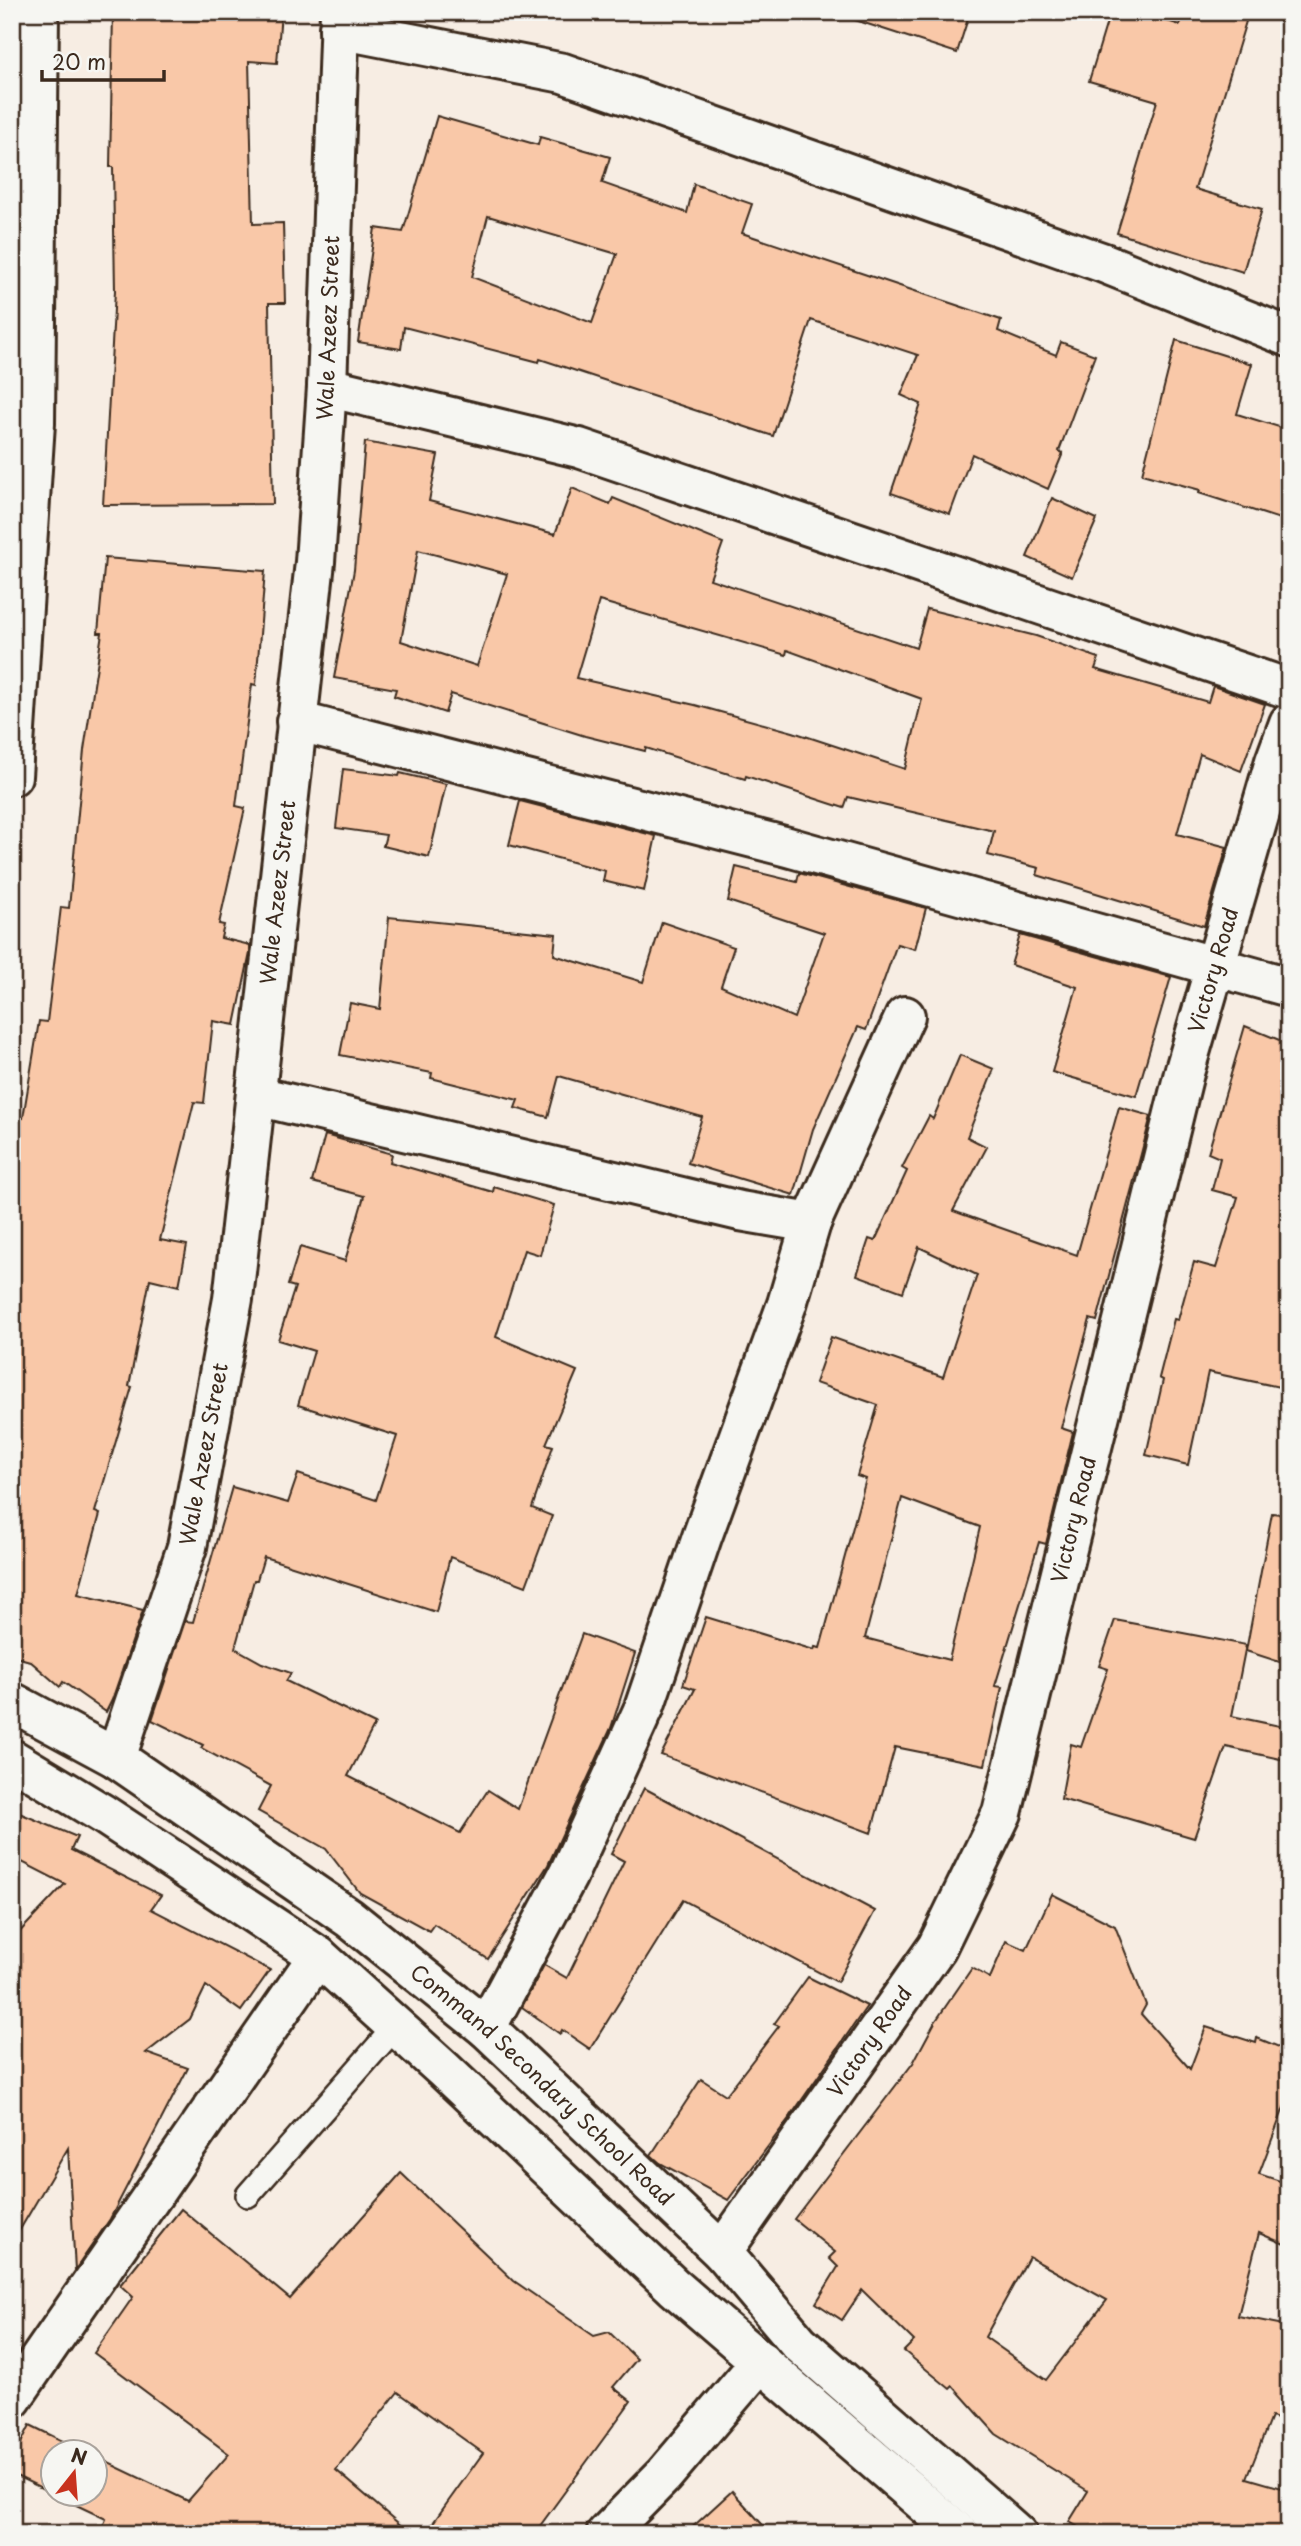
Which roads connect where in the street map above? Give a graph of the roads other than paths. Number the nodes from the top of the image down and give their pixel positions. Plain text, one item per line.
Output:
1 (39, 12) edge
2 (339, 20) edge
3 (1289, 337) edge
4 (327, 387) junction
5 (1289, 689) edge
6 (296, 721) junction
7 (1289, 723) edge
8 (13, 766) edge
9 (1215, 964) junction
10 (1289, 987) edge
11 (905, 1016) dead end
12 (257, 1096) junction
13 (811, 1223) junction
14 (12, 1702) edge
15 (116, 1758) junction
16 (12, 1759) edge
17 (318, 1956) junction
18 (396, 2026) junction
19 (486, 2028) junction
20 (248, 2195) dead end
21 (722, 2252) junction
22 (761, 2361) junction
23 (12, 2399) edge
24 (606, 2534) edge
25 (960, 2534) edge
26 (1017, 2534) edge

1 - 8 street
2 - 3 street
2 - 4 street, Wale Azeez Street
4 - 5 street
4 - 6 street, Wale Azeez Street
6 - 9 street
6 - 12 street, Wale Azeez Street
7 - 9 street, Victory Road
9 - 10 street
9 - 21 street, Victory Road
11 - 13 street
12 - 13 street
12 - 15 street, Wale Azeez Street
13 - 19 street
14 - 15 street, Command Secondary School Road
15 - 19 street, Command Secondary School Road
16 - 17 street
17 - 18 street
17 - 23 street
18 - 20 lane
18 - 22 street
19 - 21 street, Command Secondary School Road
21 - 26 street, Command Secondary School Road
22 - 24 street
22 - 25 street

